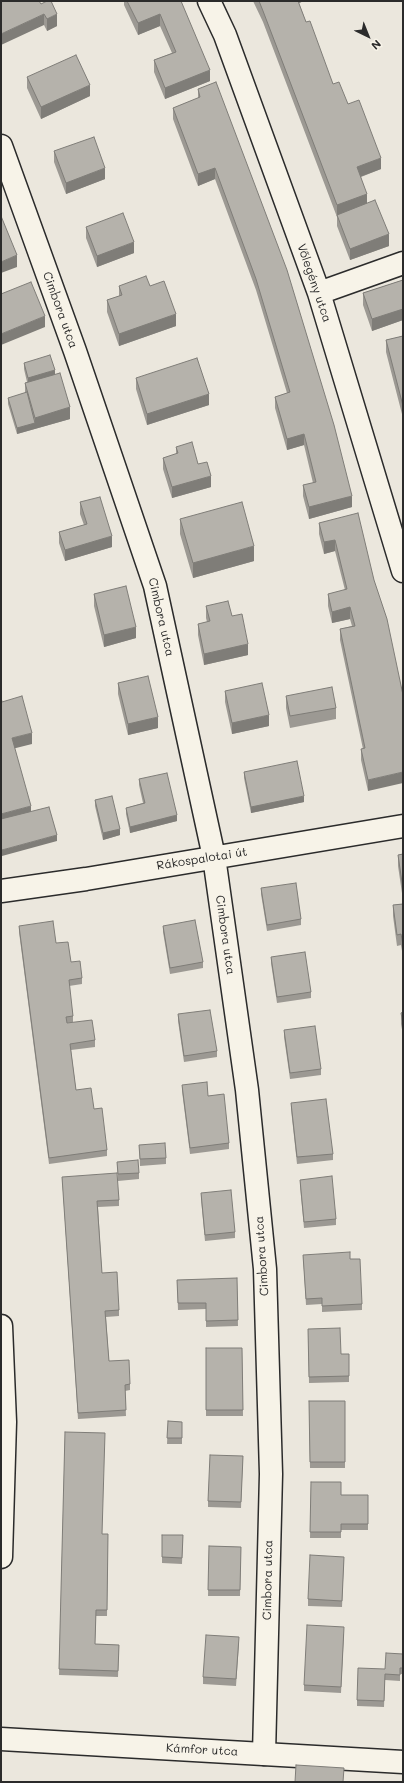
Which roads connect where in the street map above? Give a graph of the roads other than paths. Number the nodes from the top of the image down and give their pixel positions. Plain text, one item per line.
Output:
1 (209, 1) edge
2 (1, 146) edge
3 (403, 264) edge
4 (319, 293) junction
5 (403, 571) edge
6 (403, 826) edge
7 (214, 857) junction
8 (1, 890) edge
9 (1, 1326) edge
10 (1, 1557) edge
11 (1, 1739) edge
12 (264, 1754) junction
13 (403, 1762) edge

1 - 4 street, Vőlegény utca
2 - 7 street, Cimbora utca
3 - 4 street
4 - 5 street, Vőlegény utca
6 - 7 street, Rákospalotai út
7 - 8 street, Rákospalotai út
7 - 12 street, Cimbora utca
9 - 10 street
11 - 12 street, Kámfor utca
12 - 13 street, Kámfor utca

